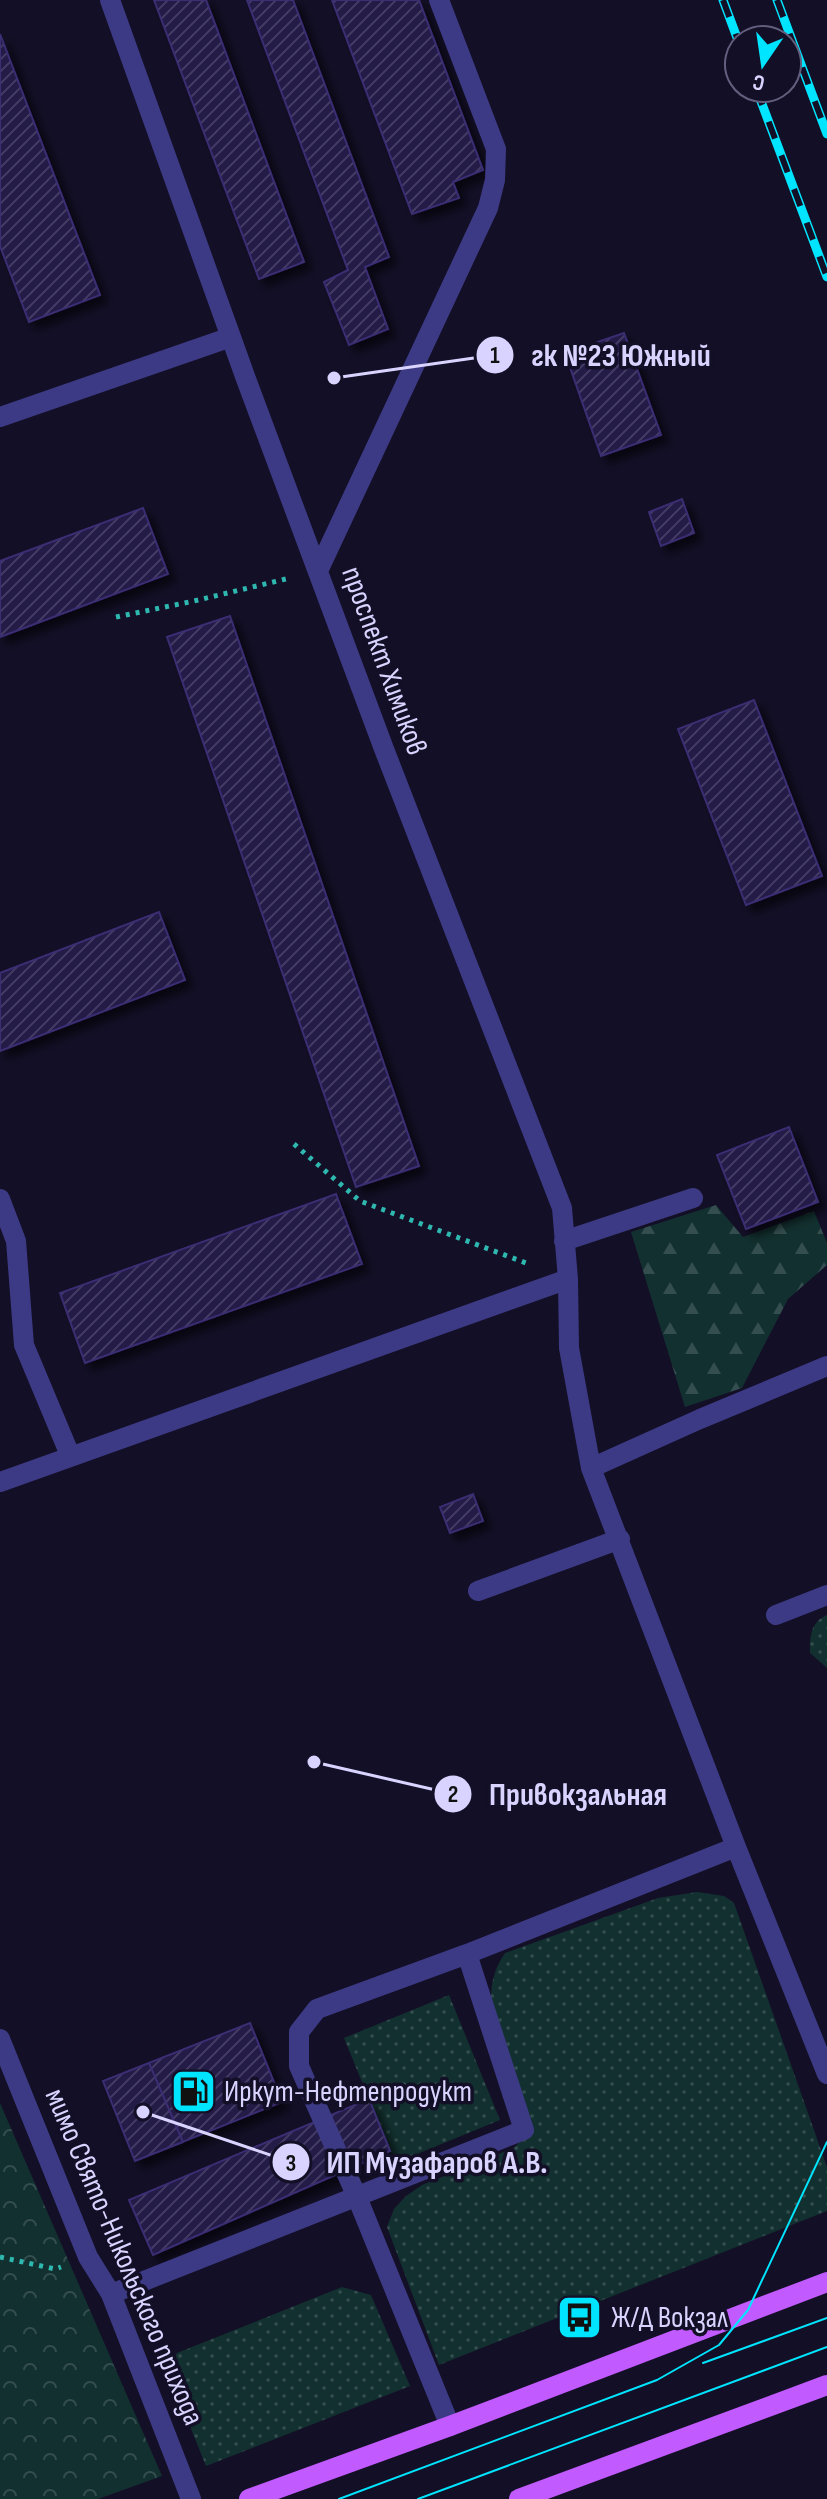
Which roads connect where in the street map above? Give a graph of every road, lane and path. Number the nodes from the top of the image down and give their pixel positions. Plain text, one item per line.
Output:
1 (110, 0) edge
2 (439, 0) edge
3 (231, 337) junction
4 (0, 417) edge
5 (318, 571) junction
6 (116, 617) dead end
7 (294, 1144) dead end
8 (693, 1198) dead end
9 (0, 1199) edge
10 (564, 1241) junction
11 (568, 1279) junction
12 (827, 1366) edge
13 (70, 1455) junction
14 (591, 1468) junction
15 (0, 1482) edge
16 (620, 1539) junction
17 (478, 1591) dead end
18 (827, 1595) edge
19 (776, 1615) dead end
20 (736, 1847) junction
21 (467, 1954) junction
22 (0, 2039) edge
23 (827, 2074) edge
24 (357, 2197) junction
25 (0, 2257) edge
26 (88, 2257) junction
27 (827, 2282) edge
28 (111, 2294) junction
29 (827, 2385) edge
30 (450, 2426) junction
31 (191, 2499) edge
32 (249, 2499) edge
33 (519, 2499) edge

1 - 3 street, проспект Химиков
2 - 5 street
3 - 4 street
3 - 5 street, проспект Химиков
5 - 6 path
5 - 10 street, проспект Химиков
7 - 11 path
8 - 10 street
9 - 13 street
10 - 11 street, проспект Химиков
11 - 13 street
11 - 14 street, проспект Химиков
12 - 14 street
13 - 15 street
14 - 16 street, проспект Химиков
16 - 17 street
16 - 20 street, проспект Химиков
18 - 19 street
20 - 21 street
20 - 23 street, проспект Химиков
21 - 24 street
21 - 24 street
22 - 26 street, мимо Свято-Никольского прихода
24 - 28 street
24 - 30 street
25 - 26 path
26 - 28 street, мимо Свято-Никольского прихода
27 - 30 main road
28 - 31 street, мимо Свято-Никольского прихода
29 - 33 main road
30 - 32 main road

